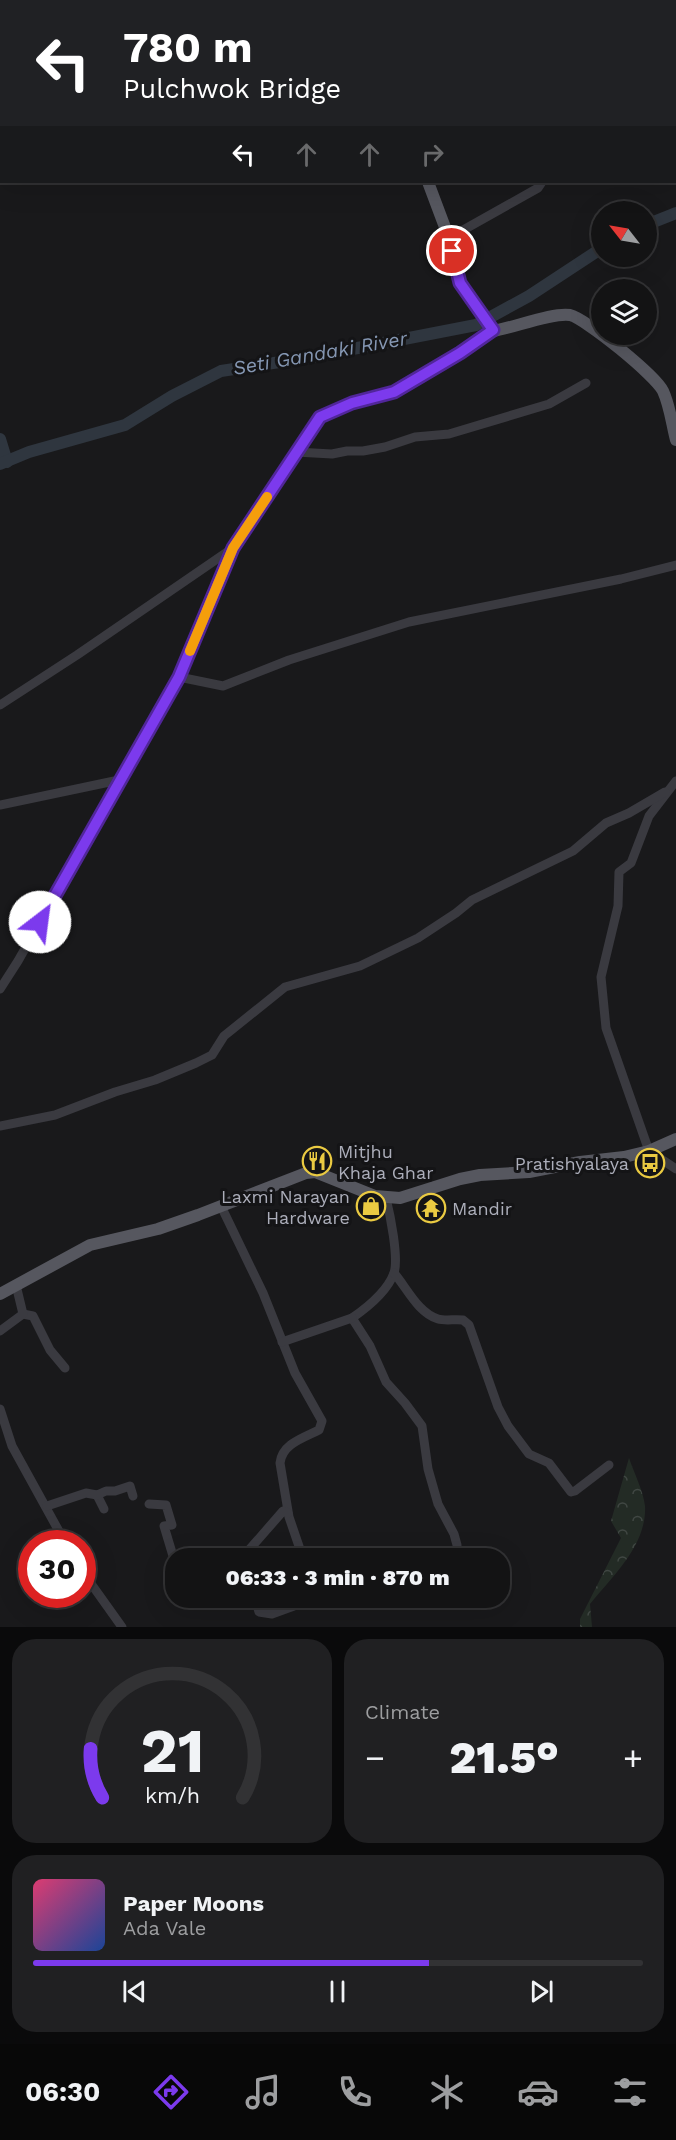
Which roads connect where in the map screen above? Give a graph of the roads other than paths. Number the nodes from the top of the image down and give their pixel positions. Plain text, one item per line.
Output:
1 (428, 183) edge
2 (541, 183) edge
3 (449, 238) junction
4 (493, 330) junction
5 (586, 383) dead end
6 (676, 440) edge
7 (296, 452) junction
8 (233, 548) junction
9 (676, 565) edge
10 (179, 677) junction
11 (0, 705) edge
12 (119, 780) junction
13 (676, 781) edge
14 (665, 792) junction
15 (0, 805) edge
16 (0, 989) edge
17 (0, 1126) edge
18 (676, 1139) edge
19 (649, 1151) junction
20 (676, 1169) edge
21 (386, 1198) junction
22 (221, 1206) junction
23 (394, 1273) junction
24 (16, 1285) junction
25 (0, 1294) edge
26 (23, 1314) junction
27 (352, 1318) junction
28 (0, 1331) edge
29 (282, 1342) junction
30 (65, 1368) dead end
31 (0, 1409) edge
32 (609, 1465) dead end
33 (97, 1495) junction
34 (134, 1496) dead end
35 (149, 1504) dead end
36 (46, 1506) junction
37 (104, 1509) dead end
38 (288, 1513) junction
39 (59, 1530) edge
40 (171, 1548) edge
41 (251, 1548) edge
42 (300, 1548) edge
43 (457, 1548) edge
44 (96, 1591) edge
45 (258, 1608) edge
46 (288, 1608) edge
47 (122, 1627) edge

1 - 3 main road
2 - 3 street
3 - 4 main road
4 - 6 main road
4 - 7 street
5 - 7 street
7 - 8 street
8 - 10 street
8 - 11 street
9 - 10 street
10 - 12 street
12 - 15 street
12 - 16 street
13 - 14 street
14 - 17 street
14 - 19 street
18 - 19 main road
19 - 20 street
19 - 21 main road
21 - 22 main road
21 - 23 street
22 - 24 main road
22 - 29 street
23 - 27 street
23 - 32 street
24 - 25 main road
24 - 26 street
26 - 28 street
26 - 30 street
27 - 29 street
27 - 43 street
29 - 38 street
31 - 36 street
33 - 34 street
33 - 36 street
33 - 37 street
35 - 40 street
36 - 39 street
38 - 41 street
38 - 42 street
44 - 47 street
45 - 46 street

